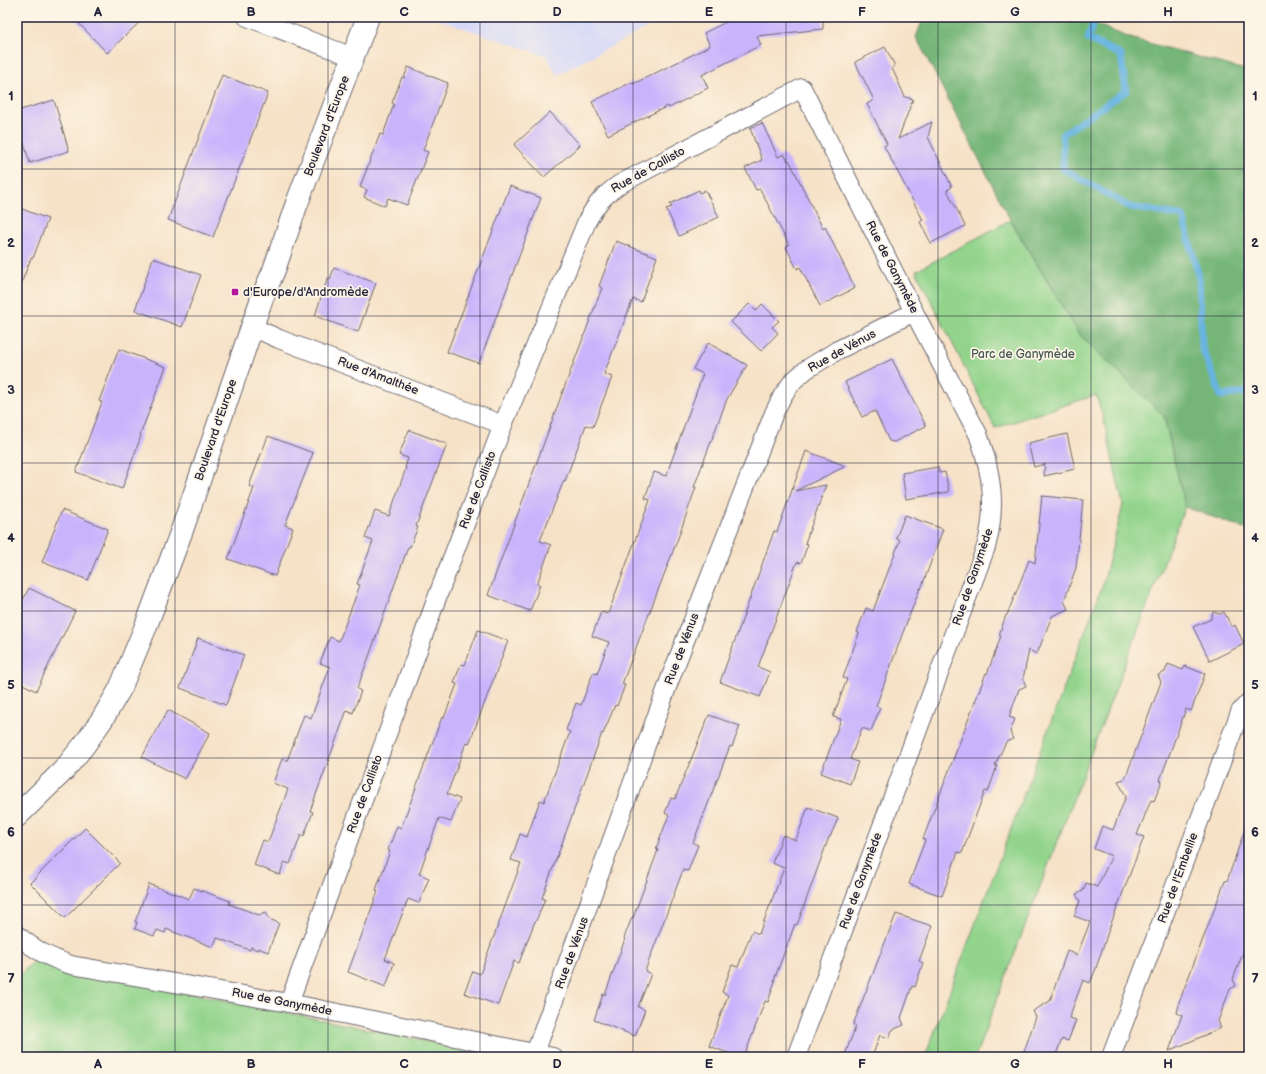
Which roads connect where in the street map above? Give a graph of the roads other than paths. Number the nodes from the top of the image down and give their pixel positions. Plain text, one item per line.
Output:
1 (247, 17) edge
2 (368, 17) edge
3 (353, 57) junction
4 (802, 88) joint
5 (914, 312) junction
6 (252, 327) junction
7 (503, 425) junction
8 (1249, 702) edge
9 (17, 816) edge
10 (17, 935) edge
11 (289, 1003) junction
12 (535, 1054) junction
13 (553, 1057) edge
14 (796, 1057) edge
15 (1111, 1057) edge

1 - 3 street
2 - 3 street, Boulevard d'Europe
3 - 6 street, Boulevard d'Europe
4 - 5 street, Rue de Ganymède
4 - 7 street, Rue de Callisto
5 - 12 street, Rue de Vénus
5 - 14 street, Rue de Ganymède
6 - 7 street, Rue d'Amalthée
6 - 9 street, Boulevard d'Europe
7 - 11 street, Rue de Callisto
8 - 15 street, Rue de l'Embellie
10 - 11 street, Rue de Ganymède
11 - 12 street, Rue de Ganymède
12 - 13 street, Rue de Ganymède

